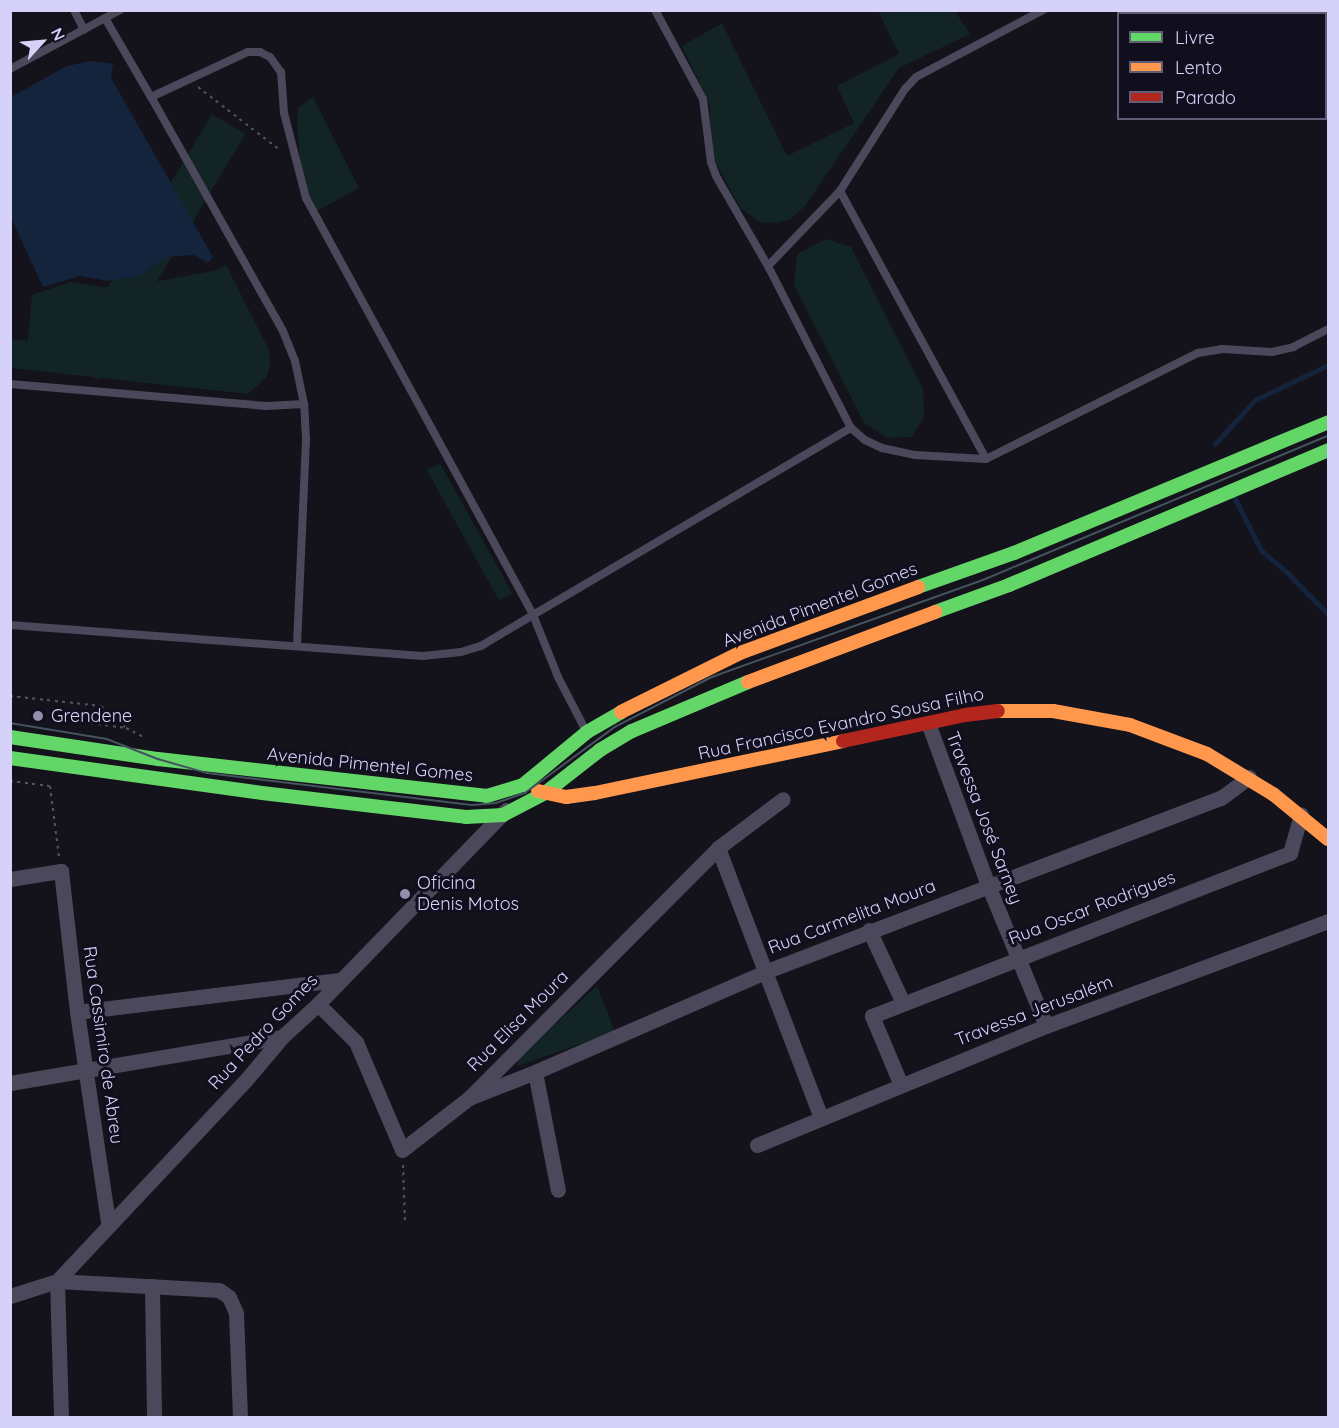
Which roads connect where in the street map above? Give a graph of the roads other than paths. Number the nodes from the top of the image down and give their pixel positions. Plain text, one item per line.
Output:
1 (74, 10) edge
2 (120, 10) edge
3 (655, 10) edge
4 (1043, 10) edge
5 (105, 18) junction
6 (84, 30) junction
7 (10, 69) edge
8 (151, 97) junction
9 (840, 191) junction
10 (768, 266) junction
11 (1329, 329) edge
12 (10, 384) edge
13 (304, 404) junction
14 (1329, 422) edge
15 (851, 428) junction
16 (1326, 451) edge
17 (986, 459) junction
18 (533, 615) junction
19 (823, 620) junction
20 (10, 625) edge
21 (297, 646) junction
22 (835, 649) junction
23 (928, 723) junction
24 (587, 732) junction
25 (10, 737) edge
26 (600, 750) junction
27 (10, 758) edge
28 (1249, 777) junction
29 (518, 787) junction
30 (545, 794) junction
31 (783, 799) dead end
32 (503, 815) junction
33 (1301, 815) junction
34 (1329, 839) edge
35 (718, 848) junction
36 (10, 879) edge
37 (988, 885) junction
38 (1329, 921) edge
39 (869, 930) junction
40 (1018, 958) junction
41 (767, 971) junction
42 (339, 980) junction
43 (903, 1003) junction
44 (318, 1004) junction
45 (77, 1012) junction
46 (1046, 1026) junction
47 (282, 1037) junction
48 (86, 1070) junction
49 (535, 1072) junction
50 (10, 1083) edge
51 (901, 1085) junction
52 (469, 1098) junction
53 (821, 1118) junction
54 (757, 1145) dead end
55 (558, 1190) dead end
56 (108, 1223) junction
57 (57, 1281) junction
58 (152, 1286) junction
59 (10, 1296) edge
60 (61, 1418) edge
61 (154, 1418) edge
62 (240, 1418) edge

1 - 6 lane
2 - 5 lane
3 - 10 lane
4 - 9 lane
5 - 6 lane
5 - 8 lane
6 - 7 lane
8 - 13 lane
8 - 18 lane
9 - 10 lane
9 - 17 lane
10 - 15 lane
11 - 17 lane
12 - 13 lane
13 - 21 lane
14 - 19 main road, Avenida Pimentel Gomes
15 - 17 lane
15 - 18 lane
16 - 22 main road
18 - 21 lane
18 - 24 lane
19 - 22 main road
19 - 24 main road, Avenida Pimentel Gomes
20 - 21 lane
22 - 26 main road
23 - 28 main road, Rua Francisco Evandro Sousa Filho
23 - 30 main road, Rua Francisco Evandro Sousa Filho
23 - 37 street, Travessa José Sarney
24 - 26 lane
24 - 29 main road, Avenida Pimentel Gomes
25 - 29 main road, Avenida Pimentel Gomes
26 - 30 main road
27 - 32 main road
28 - 33 main road, Rua Francisco Evandro Sousa Filho
28 - 37 street, Rua Carmelita Moura
29 - 30 main road
29 - 32 street
30 - 32 main road
31 - 35 street, Rua Elisa Moura
32 - 42 street, Rua Pedro Gomes
33 - 34 main road, Rua Francisco Evandro Sousa Filho
33 - 40 street, Rua Oscar Rodrigues
35 - 41 street
35 - 52 street, Rua Elisa Moura
36 - 45 street, Rua Cassimiro de Abreu
37 - 39 street, Rua Carmelita Moura
37 - 40 street, Travessa José Sarney
38 - 46 street, Travessa Jerusalém
39 - 41 street, Rua Carmelita Moura
39 - 43 street
40 - 43 street, Rua Oscar Rodrigues
40 - 46 street, Travessa José Sarney
41 - 49 street, Rua Carmelita Moura
41 - 53 street
42 - 44 street, Rua Pedro Gomes
42 - 45 street
43 - 51 street, Rua Oscar Rodrigues
44 - 47 street, Rua Pedro Gomes
44 - 52 street, Rua Elisa Moura
45 - 48 street, Rua Cassimiro de Abreu
46 - 51 street, Travessa Jerusalém
47 - 48 street
47 - 56 street, Rua Pedro Gomes
48 - 50 street
48 - 56 street, Rua Cassimiro de Abreu
49 - 52 street, Rua Carmelita Moura
49 - 55 street
51 - 53 street, Travessa Jerusalém
53 - 54 street, Travessa Jerusalém
56 - 57 street, Rua Pedro Gomes
57 - 58 street
57 - 59 street
57 - 60 street
58 - 61 street
58 - 62 street

